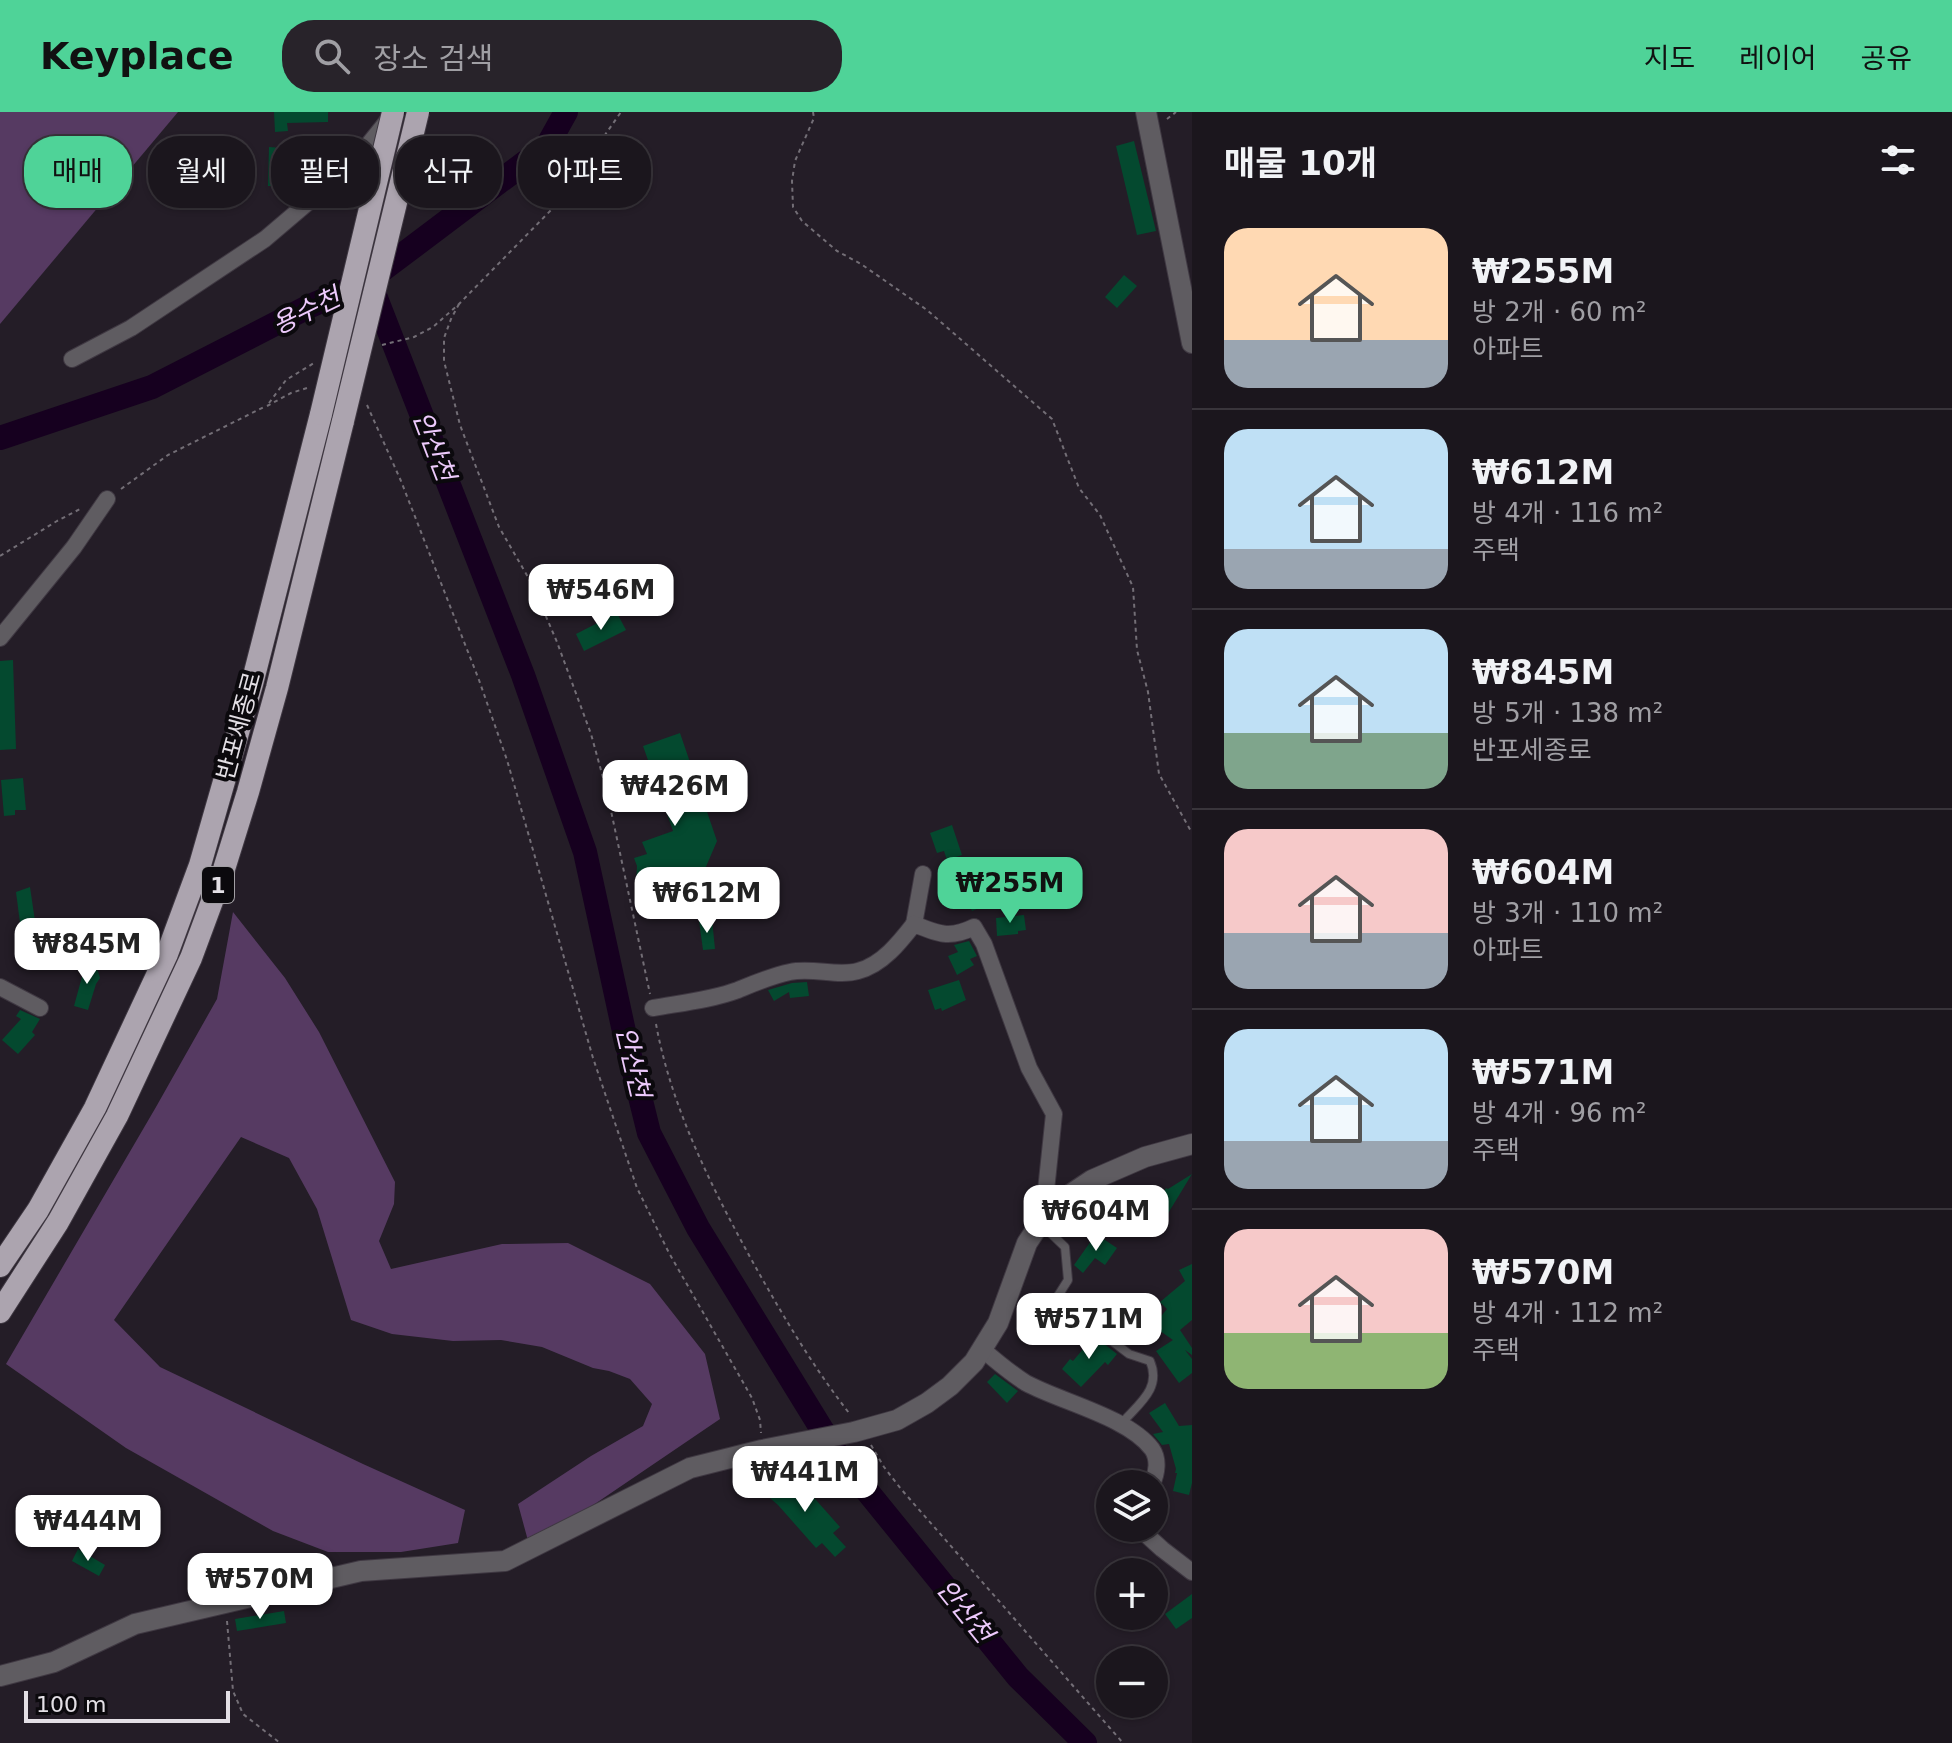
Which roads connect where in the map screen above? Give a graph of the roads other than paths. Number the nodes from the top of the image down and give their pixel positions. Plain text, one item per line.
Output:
1 (394, 112) edge
2 (418, 112) edge
3 (1146, 112) edge
4 (1192, 343) edge
5 (72, 359) dead end
6 (107, 499) road end
7 (0, 638) edge
8 (923, 874) dead end
9 (914, 924) junction
10 (0, 987) edge
11 (40, 1008) dead end
12 (653, 1008) road end
13 (1192, 1144) edge
14 (1042, 1221) junction
15 (0, 1266) edge
16 (0, 1312) edge
17 (982, 1349) junction
18 (1120, 1425) junction
19 (1156, 1470) edge
20 (1154, 1542) edge
21 (1192, 1572) edge
22 (0, 1676) edge

1 - 5 street
1 - 15 highway, 반포세종로 / 1, bridge
2 - 16 highway, 반포세종로 / 1, bridge
3 - 4 street
6 - 7 street
8 - 9 street
9 - 12 street
9 - 14 street
10 - 11 street
13 - 14 street
14 - 17 street
14 - 18 lane
17 - 18 street
17 - 22 street
18 - 19 street
20 - 21 street

